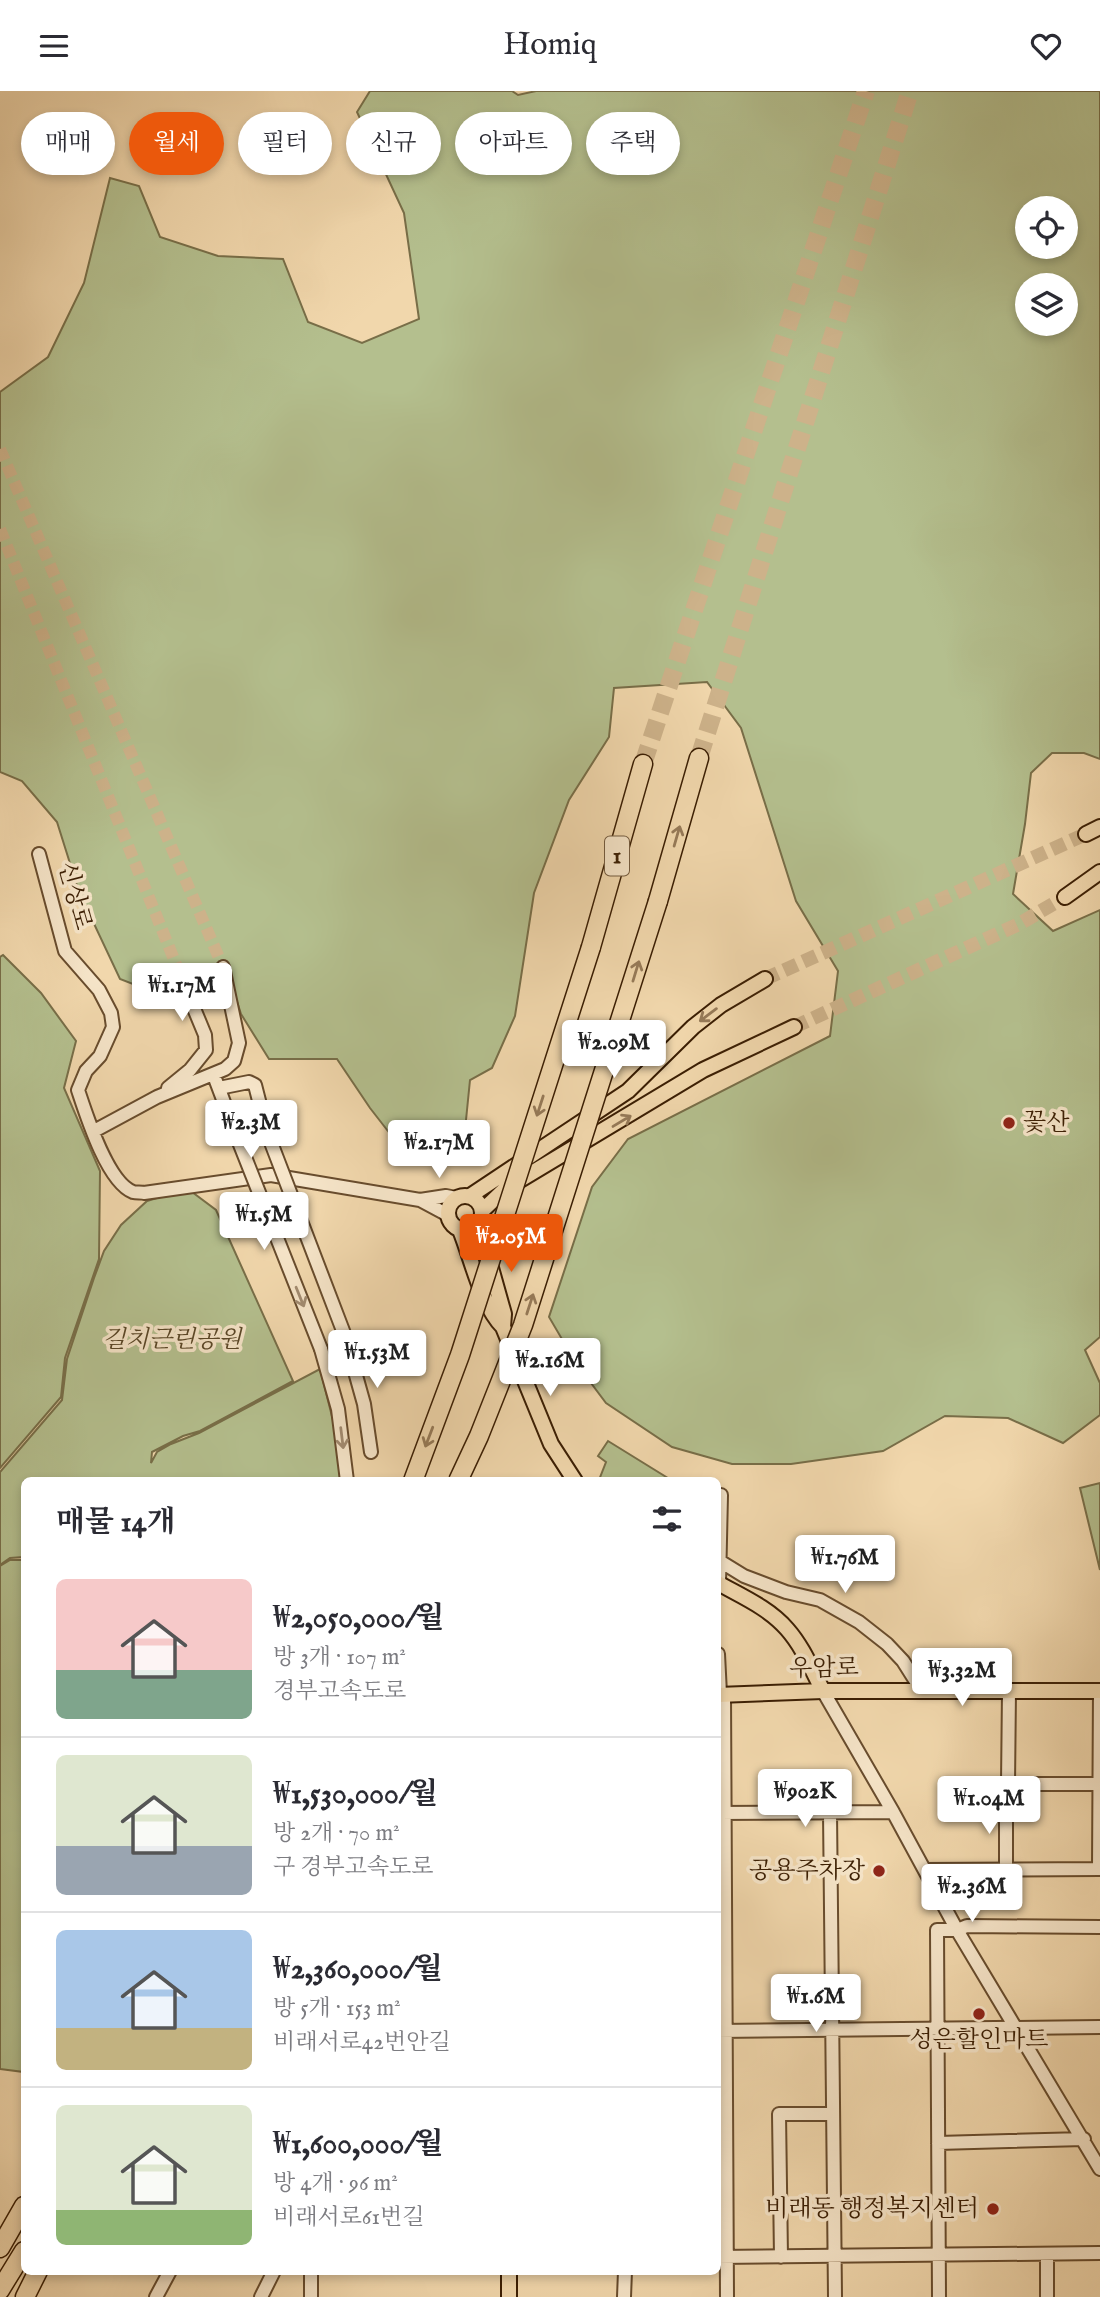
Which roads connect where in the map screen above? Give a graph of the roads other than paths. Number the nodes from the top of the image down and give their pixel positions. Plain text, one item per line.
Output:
1 (699, 758) tunnel mouth
2 (643, 764) tunnel mouth
3 (1100, 827) edge
4 (1086, 834) tunnel mouth
5 (39, 854) dead end
6 (1100, 872) edge
7 (1065, 897) tunnel mouth
8 (223, 967) tunnel mouth
9 (765, 979) tunnel mouth
10 (188, 994) tunnel mouth
11 (794, 1027) tunnel mouth
12 (214, 1075) junction
13 (219, 1088) junction
14 (157, 1097) junction
15 (94, 1131) junction
16 (463, 1197) junction
17 (420, 1200) junction
18 (448, 1215) junction
19 (481, 1217) junction
20 (460, 1230) junction
21 (503, 1327) junction
22 (371, 1452) dead end
23 (346, 1477) edge
24 (414, 1477) edge
25 (460, 1477) edge
26 (572, 1477) edge
27 (721, 1561) edge
28 (721, 1585) edge
29 (823, 1691) junction
30 (922, 1691) junction
31 (1009, 1691) junction
32 (1100, 1691) edge
33 (721, 1695) edge
34 (1099, 1784) edge
35 (1006, 1803) dead end
36 (830, 1812) junction
37 (893, 1812) junction
38 (721, 1813) edge
39 (1006, 1869) junction
40 (1100, 1869) edge
41 (925, 1870) junction
42 (1100, 1927) edge
43 (957, 1930) junction
44 (1100, 2027) edge
45 (1017, 2029) junction
46 (832, 2030) junction
47 (938, 2030) junction
48 (722, 2031) edge
49 (833, 2114) junction
50 (1084, 2139) junction
51 (938, 2143) junction
52 (1100, 2169) edge
53 (21, 2211) edge
54 (0, 2248) edge
55 (1100, 2253) edge
56 (1047, 2254) junction
57 (939, 2255) junction
58 (21, 2256) edge
59 (835, 2256) junction
60 (723, 2257) edge
61 (782, 2257) junction
62 (36, 2275) edge
63 (168, 2275) edge
64 (272, 2275) edge
65 (311, 2275) edge
66 (509, 2275) edge
67 (625, 2275) edge
68 (0, 2290) edge
69 (25, 2297) edge
70 (156, 2297) edge
71 (261, 2297) edge
72 (310, 2297) edge
73 (509, 2297) edge
74 (624, 2297) edge
75 (727, 2297) edge
76 (835, 2297) edge
77 (939, 2297) edge
78 (1047, 2297) edge

25 -> 1 highway, 1, bridge
2 -> 24 highway, 1, bridge
3 - 4 main road
5 - 15 street, 신상로
6 - 7 main road
8 - 12 street
9 -> 16 main road
10 - 14 street
19 -> 11 main road
12 - 13 street
12 - 14 street
13 - 22 street, bridge
13 -> 23 street, bridge
14 - 15 street
15 - 17 street, 신상로
16 - 17 street
16 - 18 main road
16 - 19 main road
17 - 18 street
18 - 20 main road
19 - 20 main road
19 - 21 main road
20 - 21 main road
21 - 26 main road
27 - 30 street
28 - 29 main road
29 - 30 main road, 우암로
29 - 33 main road, 우암로
29 - 37 street
30 - 31 main road, 우암로
31 - 32 main road, 우암로
31 - 34 street
32 - 34 street
33 - 38 street
34 - 40 street
35 - 39 street
36 - 37 street
36 - 38 street
36 - 46 street
37 - 41 street
38 - 48 street
39 - 40 street
39 - 41 street
41 - 43 street
42 - 43 street
43 - 45 street
43 - 47 street
44 - 45 street
45 - 47 street
45 - 50 street
46 - 47 street
46 - 48 street
46 - 49 street
47 - 51 street
48 - 60 street
49 - 59 street
49 - 61 street
50 - 51 street
50 - 52 street
51 - 57 street
53 - 54 highway
55 - 56 street
56 - 57 street
56 - 78 street
57 - 59 street
57 - 77 street
58 - 68 highway
59 - 61 street
59 - 76 street
60 - 61 street
60 - 75 street
62 - 69 highway
63 - 70 street
64 - 71 street
65 - 72 street
66 - 73 main road
67 - 74 street

